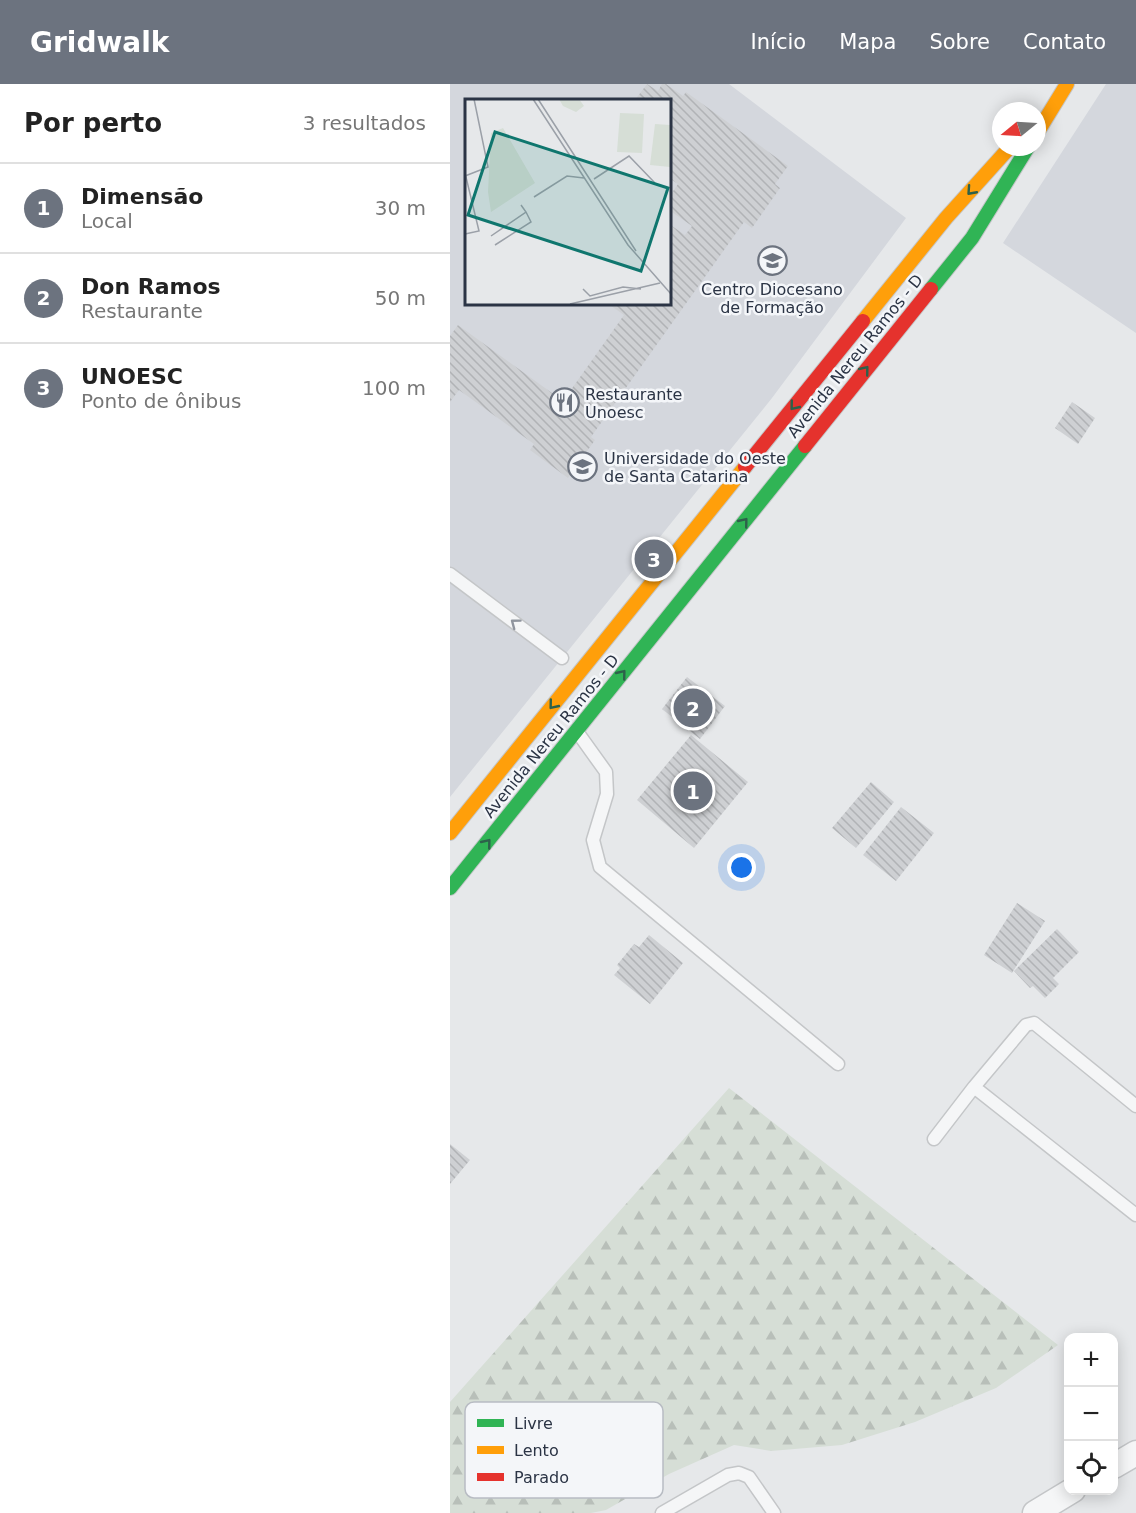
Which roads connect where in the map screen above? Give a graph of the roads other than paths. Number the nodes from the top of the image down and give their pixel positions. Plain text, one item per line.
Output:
1 (1067, 84) edge
2 (1046, 107) edge
3 (1046, 118) edge
4 (1002, 156) edge
5 (1022, 156) edge
6 (450, 573) edge
7 (643, 620) junction
8 (562, 658) dead end
9 (593, 682) junction
10 (576, 731) junction
11 (450, 833) edge
12 (450, 888) edge
13 (838, 1064) dead end
14 (974, 1087) junction
15 (1136, 1106) edge
16 (934, 1139) dead end
17 (1136, 1215) edge
18 (1136, 1453) edge
19 (1118, 1463) edge
20 (1066, 1495) edge
21 (662, 1513) edge
22 (774, 1513) edge
23 (1035, 1513) edge

1 - 2 street
1 - 3 street
4 -> 7 street, Avenida Nereu Ramos - D
7 -> 5 street, Avenida Nereu Ramos - D
8 -> 6 lane
7 - 9 street, Avenida Nereu Ramos - D
9 -> 7 street, Avenida Nereu Ramos - D
9 - 10 street, Avenida Nereu Ramos - D
9 -> 11 street, Avenida Nereu Ramos - D
12 -> 10 street, Avenida Nereu Ramos - D
10 - 13 lane
14 - 15 lane
14 - 16 lane
14 - 17 lane
18 - 19 street
20 - 23 street
21 - 22 lane

